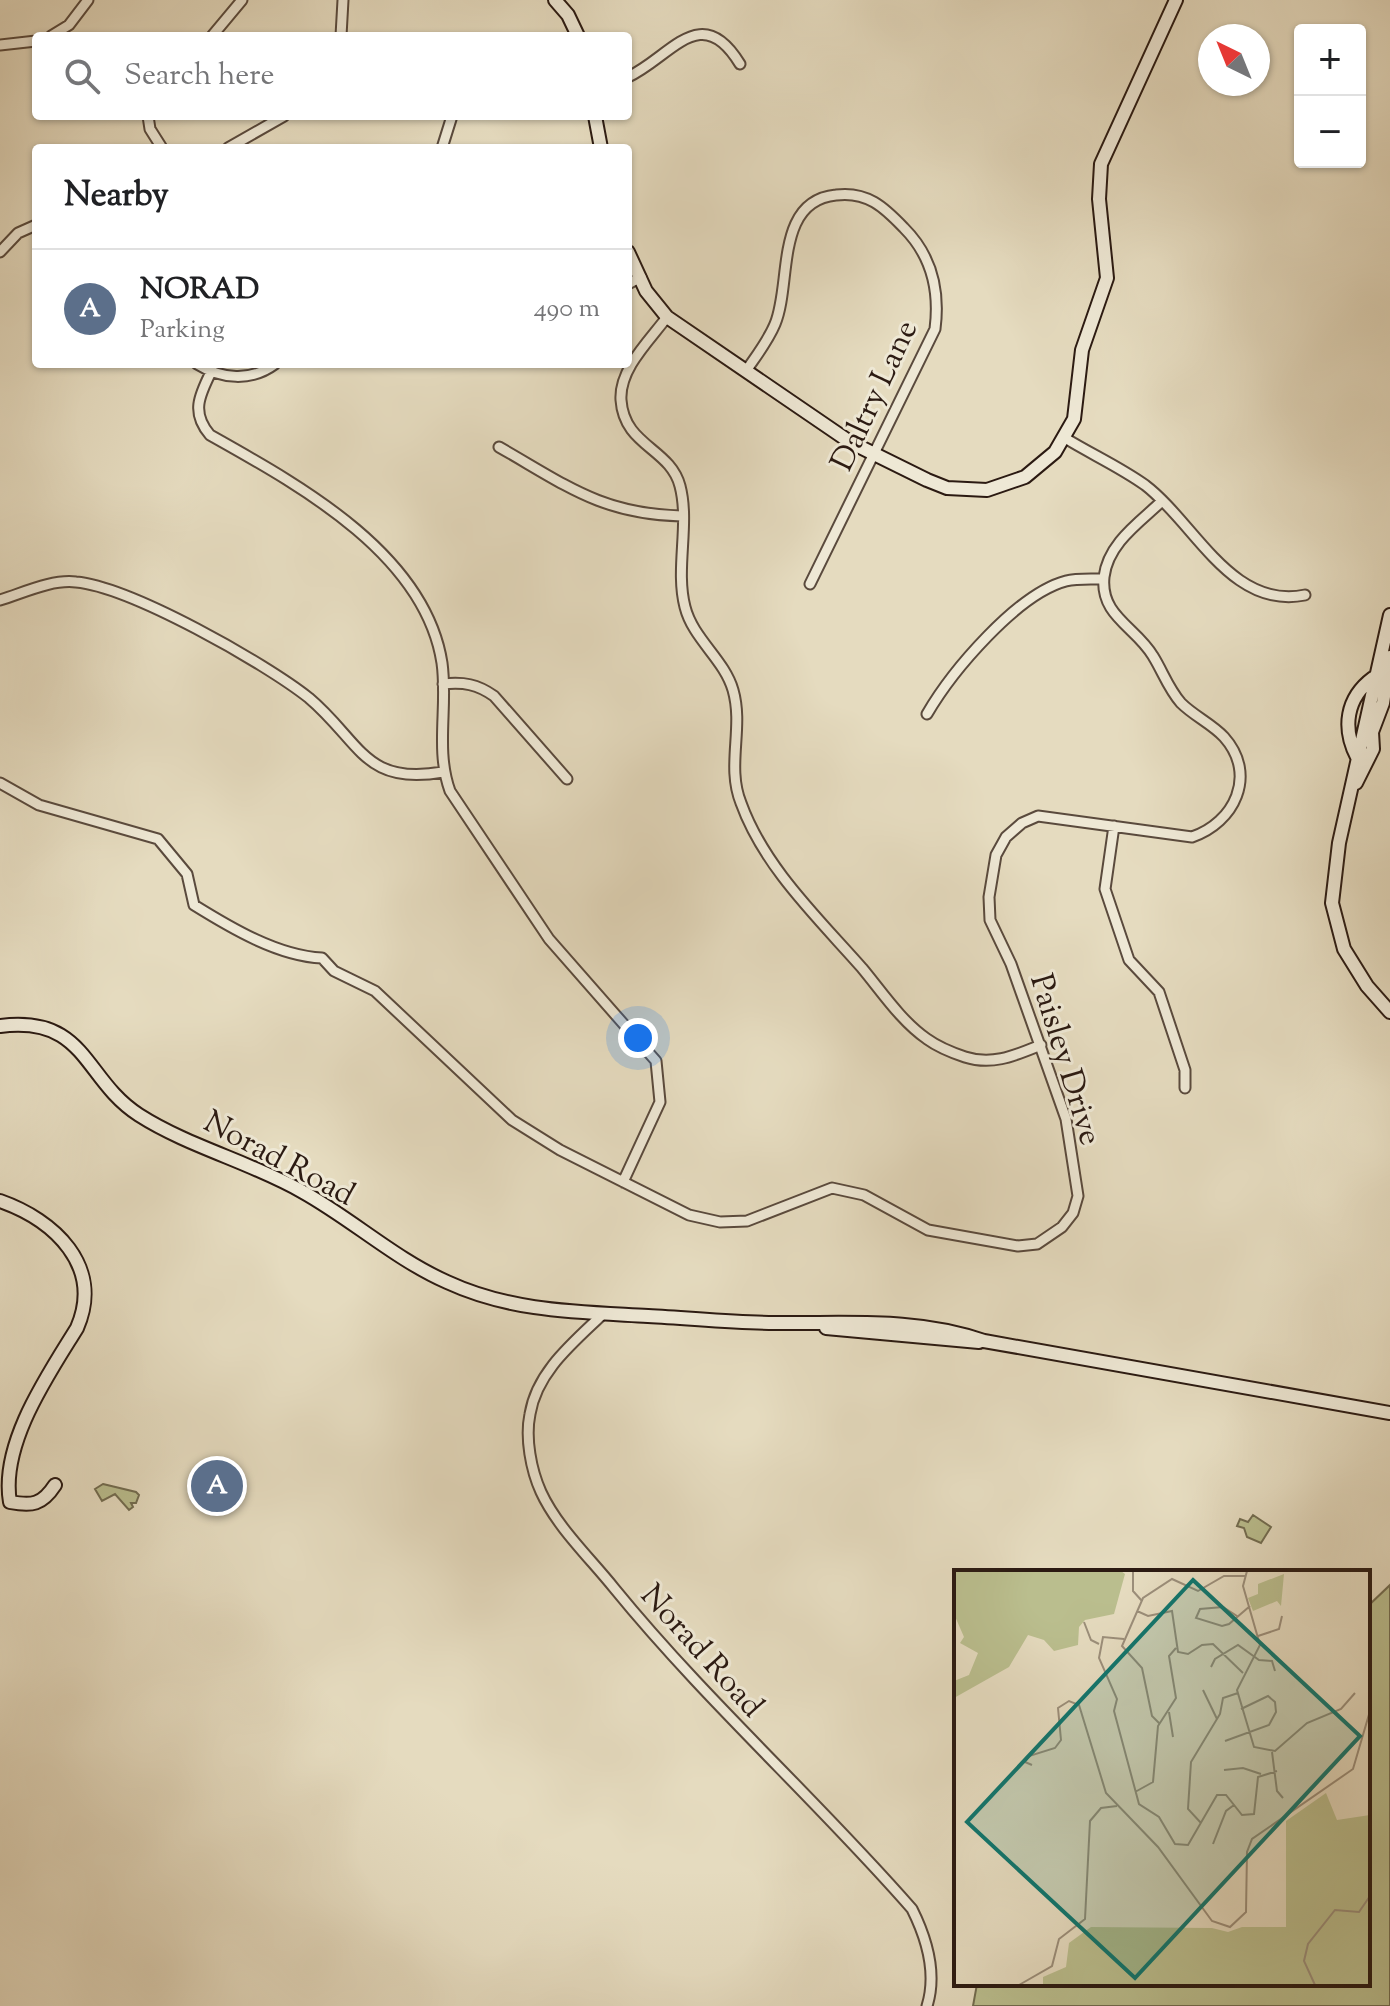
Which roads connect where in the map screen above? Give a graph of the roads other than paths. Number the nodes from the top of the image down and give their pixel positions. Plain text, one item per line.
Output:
1 (88, 0) edge
2 (242, 0) edge
3 (343, 0) edge
4 (555, 0) edge
5 (1176, 0) edge
6 (58, 32) edge
7 (215, 32) edge
8 (341, 32) edge
9 (576, 32) edge
10 (32, 41) edge
11 (0, 45) edge
12 (740, 64) dead end
13 (632, 75) edge
14 (149, 120) edge
15 (277, 120) edge
16 (451, 120) edge
17 (596, 120) edge
18 (159, 144) edge
19 (235, 144) edge
20 (443, 144) edge
21 (600, 144) edge
22 (32, 227) edge
23 (0, 252) edge
24 (632, 260) edge
25 (641, 277) junction
26 (632, 282) edge
27 (667, 317) junction
28 (632, 366) edge
29 (204, 368) edge
30 (267, 368) edge
31 (631, 368) edge
32 (746, 371) junction
33 (211, 372) junction
34 (1065, 438) junction
35 (499, 447) dead end
36 (876, 455) junction
37 (1162, 501) junction
38 (681, 516) junction
39 (1103, 579) junction
40 (810, 584) dead end
41 (1305, 595) dead end
42 (0, 600) edge
43 (1390, 615) edge
44 (1390, 657) edge
45 (443, 684) junction
46 (927, 714) dead end
47 (443, 772) junction
48 (567, 779) dead end
49 (0, 783) edge
50 (1343, 820) junction
51 (1114, 826) junction
52 (1390, 1012) edge
53 (0, 1026) edge
54 (1041, 1045) junction
55 (1185, 1088) dead end
56 (623, 1182) junction
57 (0, 1201) edge
58 (604, 1313) junction
59 (1390, 1413) edge
60 (55, 1485) dead end
61 (927, 2006) edge

1 - 6 street
2 - 7 street
3 - 8 street
4 - 9 street
5 - 34 street
10 - 11 street
12 - 13 street
14 - 18 street
15 - 19 street
16 - 20 street
17 - 21 street
22 - 23 street
24 - 25 street
25 - 26 street
25 - 27 street
27 - 28 street
27 - 32 street
29 - 33 street
30 - 33 street
31 - 38 street
32 - 36 street
32 - 36 street, Daltry Lane
33 - 45 street
34 - 36 street
34 - 37 street
35 - 38 street
36 - 40 street, Daltry Lane
37 - 39 street
37 - 41 street
38 - 54 street
39 - 46 street
39 - 51 street, Paisley Drive
42 - 47 street
43 - 50 street
44 - 50 street
45 - 47 street
45 - 48 street
47 - 56 street
49 - 56 street, Paisley Drive
50 - 52 street
51 - 54 street, Paisley Drive
51 - 55 street
53 - 58 street, Norad Road
54 - 56 street, Paisley Drive
57 - 60 street
58 - 59 street, Norad Road
58 - 61 street, Norad Road

